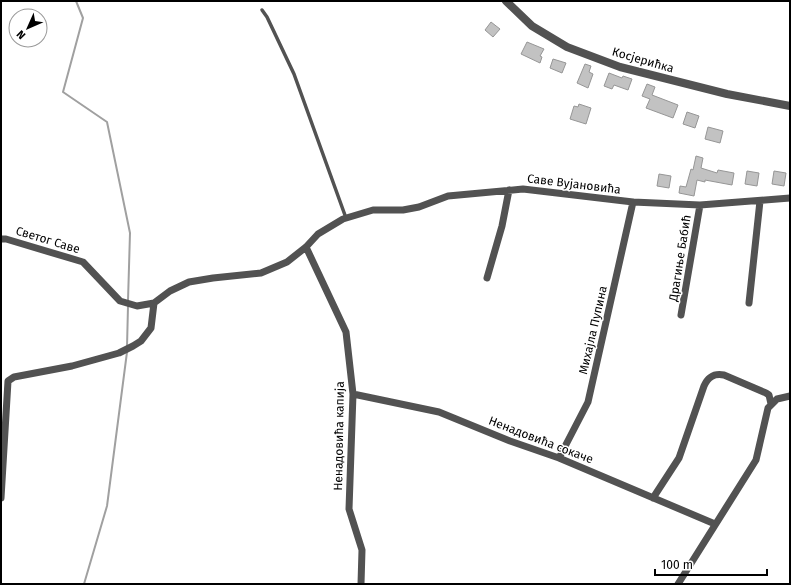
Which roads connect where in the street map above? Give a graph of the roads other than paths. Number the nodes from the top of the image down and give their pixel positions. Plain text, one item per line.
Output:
1 (506, 1) edge
2 (262, 10) dead end
3 (790, 106) edge
4 (509, 190) junction
5 (790, 198) edge
6 (760, 201) junction
7 (633, 202) junction
8 (700, 205) junction
9 (346, 218) junction
10 (1, 239) edge
11 (306, 247) junction
12 (487, 278) dead end
13 (120, 301) joint
14 (154, 303) junction
15 (749, 303) dead end
16 (682, 315) dead end
17 (353, 394) junction
18 (790, 396) edge
19 (771, 404) junction
20 (559, 458) junction
21 (1, 498) edge
22 (653, 498) junction
23 (715, 524) junction
24 (361, 584) edge
25 (678, 584) edge

1 - 3 street, Косјерићка
2 - 9 lane
4 - 7 street, Саве Вујановића
4 - 9 street, Саве Вујановића
4 - 12 street
5 - 6 street, Саве Вујановића
6 - 8 street, Саве Вујановића
6 - 15 street
7 - 8 street, Саве Вујановића
7 - 20 street, Михајла Пупина
8 - 16 street, Драгиње Бабић
9 - 11 street, Саве Вујановића
10 - 13 street, Светог Саве
11 - 14 street, Саве Вујановића
11 - 17 street, Ненадовића капија
13 - 14 street, Саве Вујановића
14 - 21 street
17 - 20 street, Ненадовића сокаче
17 - 24 street, Ненадовића капија
18 - 19 street
19 - 22 street
19 - 23 street
20 - 22 street, Ненадовића сокаче
22 - 23 street, Ненадовића сокаче
23 - 25 street

